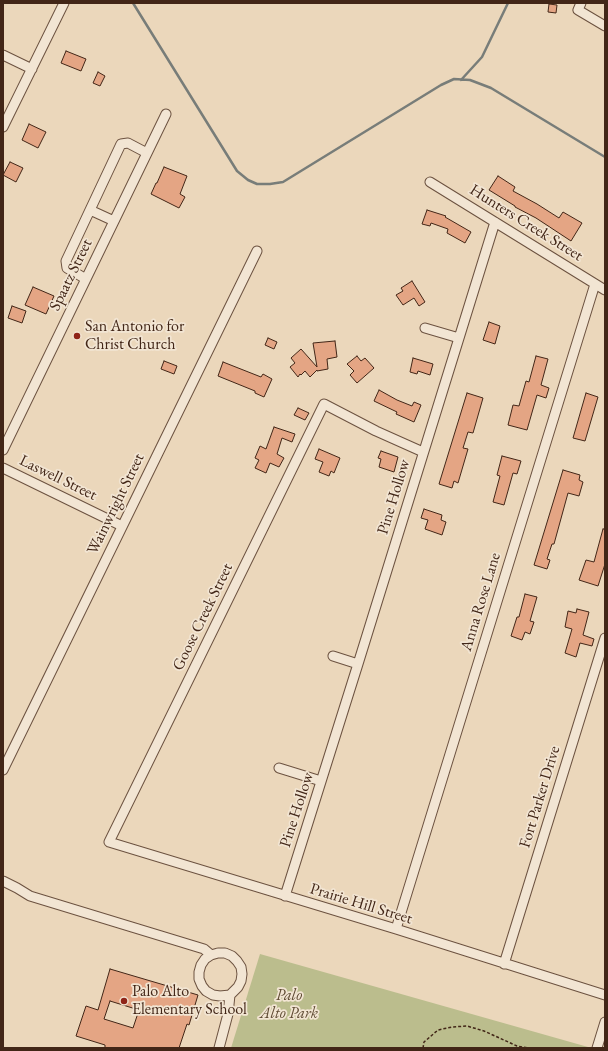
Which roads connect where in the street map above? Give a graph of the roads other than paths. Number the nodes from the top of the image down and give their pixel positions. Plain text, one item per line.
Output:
1 (64, 3) edge
2 (579, 7) edge
3 (605, 26) edge
4 (3, 55) edge
5 (32, 69) junction
6 (166, 114) dead end
7 (3, 127) edge
8 (147, 153) junction
9 (430, 182) dead end
10 (90, 210) junction
11 (114, 221) junction
12 (495, 222) junction
13 (257, 251) dead end
14 (86, 279) junction
15 (595, 284) junction
16 (605, 290) edge
17 (425, 328) dead end
18 (459, 338) junction
19 (3, 450) edge
20 (423, 452) junction
21 (3, 468) edge
22 (122, 526) junction
23 (605, 638) edge
24 (333, 656) dead end
25 (358, 664) junction
26 (279, 768) dead end
27 (3, 770) edge
28 (322, 781) junction
29 (108, 842) joint
30 (3, 881) edge
31 (285, 896) junction
32 (396, 929) junction
33 (211, 955) junction
34 (504, 964) junction
35 (230, 995) junction
36 (605, 995) edge
37 (605, 1022) edge
38 (219, 1048) edge
39 (597, 1048) edge

1 - 5 street
2 - 3 street
4 - 5 street
5 - 7 street
6 - 8 street, Spaatz Street
8 - 10 street
8 - 11 street, Spaatz Street
9 - 12 street, Hunters Creek Street
10 - 11 street
10 - 14 street
11 - 14 street, Spaatz Street
12 - 15 street, Hunters Creek Street
12 - 18 street, Pine Hollow
13 - 22 street, Wainwright Street
14 - 19 street, Spaatz Street
15 - 16 street, Hunters Creek Street
15 - 32 street, Anna Rose Lane
17 - 18 street
18 - 20 street, Pine Hollow
20 - 25 street, Pine Hollow
20 - 29 street, Goose Creek Street
21 - 22 street, Laswell Street
22 - 27 street, Wainwright Street
23 - 34 street, Fort Parker Drive
24 - 25 street
25 - 28 street, Pine Hollow
26 - 28 street
28 - 31 street, Pine Hollow
29 - 31 street, Prairie Hill Street
30 - 33 street
31 - 32 street, Prairie Hill Street
32 - 34 street, Prairie Hill Street
33 - 35 street
33 - 35 street
34 - 36 street, Prairie Hill Street
35 - 38 street
37 - 39 street

